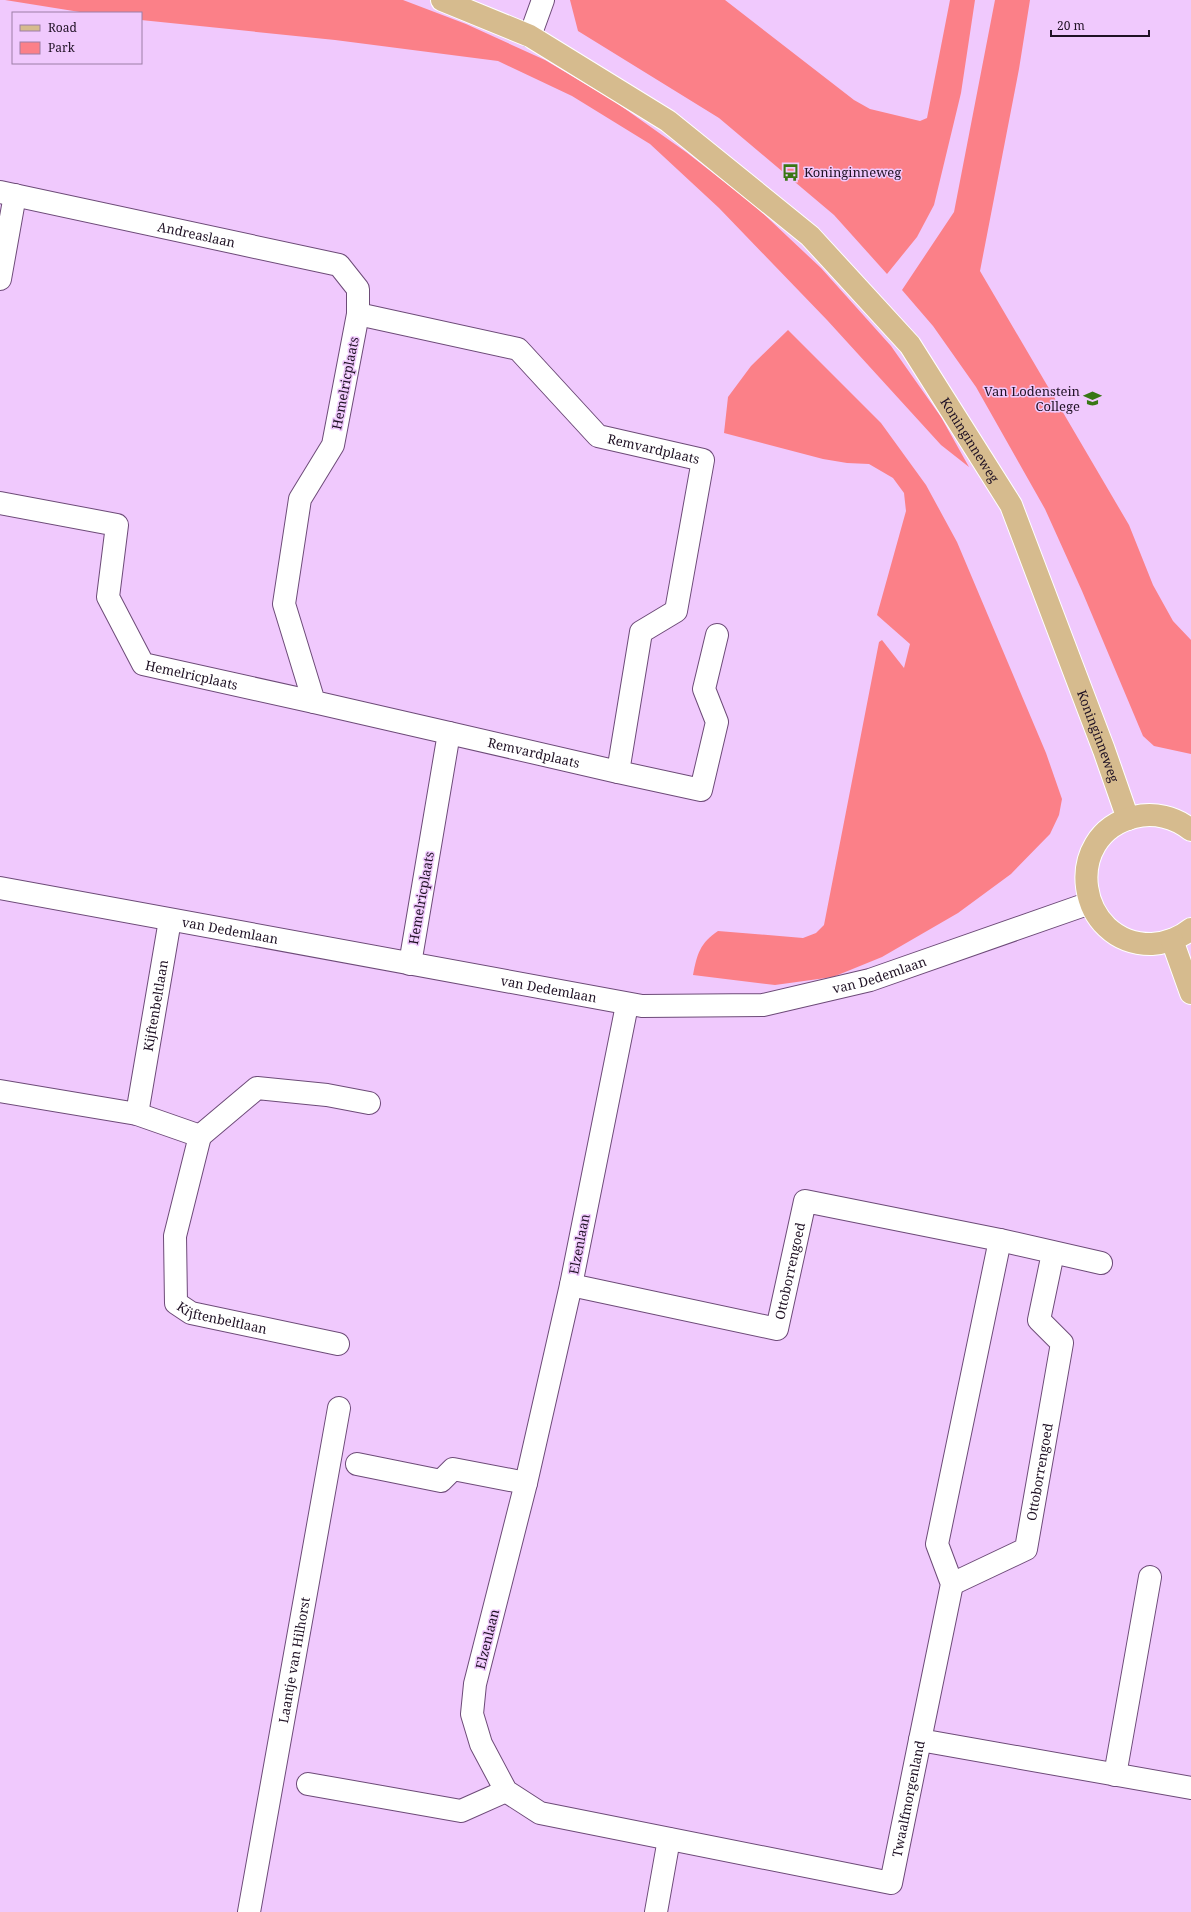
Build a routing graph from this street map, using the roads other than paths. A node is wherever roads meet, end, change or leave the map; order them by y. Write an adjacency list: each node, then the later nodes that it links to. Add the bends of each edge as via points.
1 (442, 0): 3 (main road, Koninginneweg)
2 (543, 0): 3 (street)
3 (530, 36): 12 (main road, Koninginneweg, via 668,121 810,236 910,345 1011,505)
4 (7, 194): 5 (street); 6 (street, Andreaslaan, via 338,265 358,289)
5 (0, 279)
6 (358, 314): 9 (street, Hemelricplaats, via 334,444 300,499 284,604); 11 (street, Remvardplaats, via 518,349 598,436 703,460 676,611 641,632)
7 (0, 503): 9 (street, Hemelricplaats, via 117,525 108,597 143,664)
8 (717, 635): 11 (street, Remvardplaats, via 704,689 717,722 701,790)
9 (314, 702): 10 (street, Hemelricplaats)
10 (449, 733): 11 (street, Remvardplaats); 19 (street, Hemelricplaats)
11 (618, 772)
12 (1128, 819): 13 (main road, via 1142,815 1157,815 1172,819); 15 (main road, via 1100,838 1092,853 1086,875)
13 (1191, 830)
14 (0, 888): 16 (street, van Dedemlaan)
15 (1090, 902): 18 (main road, via 1103,924 1123,938 1147,944 1160,944); 21 (street, van Dedemlaan, via 870,980 763,1005)
16 (170, 920): 19 (street, van Dedemlaan); 24 (street, Kijftenbeltlaan)
17 (1191, 929): 18 (main road)
18 (1172, 940): 20 (main road)
19 (410, 964): 21 (street, van Dedemlaan)
20 (1191, 993)
21 (627, 1005): 29 (street, Elzenlaan)
22 (0, 1091): 24 (street)
23 (368, 1103): 25 (street, via 327,1095 257,1088)
24 (137, 1114): 25 (street)
25 (200, 1136): 30 (street, Kijftenbeltlaan, via 175,1236 176,1303 191,1313)
26 (1000, 1240): 27 (street, Ottoborrengoed); 29 (street, Ottoborrengoed, via 805,1201 777,1329); 35 (street, via 937,1544)
27 (1053, 1253): 28 (street, Ottoborrengoed); 35 (street, Ottoborrengoed, via 1039,1320 1062,1343 1026,1549)
28 (1101, 1263)
29 (571, 1285): 33 (street, Elzenlaan)
30 (338, 1344)
31 (339, 1408): 42 (street, Laantje van Hilhorst)
32 (357, 1464): 33 (street, via 441,1481 453,1469)
33 (526, 1483): 40 (street, Elzenlaan, via 475,1684 472,1714 481,1744)
34 (1150, 1577): 37 (street)
35 (952, 1584): 36 (street)
36 (920, 1740): 37 (street, Twaalfmorgenland); 41 (street, Twaalfmorgenland, via 890,1883)
37 (1115, 1775): 39 (street, Twaalfmorgenland)
38 (308, 1784): 40 (street, via 460,1811)
39 (1191, 1788)
40 (506, 1791): 41 (street, Elzenlaan, via 540,1813)
41 (669, 1839): 43 (street)
42 (249, 1912)
43 (656, 1912)

